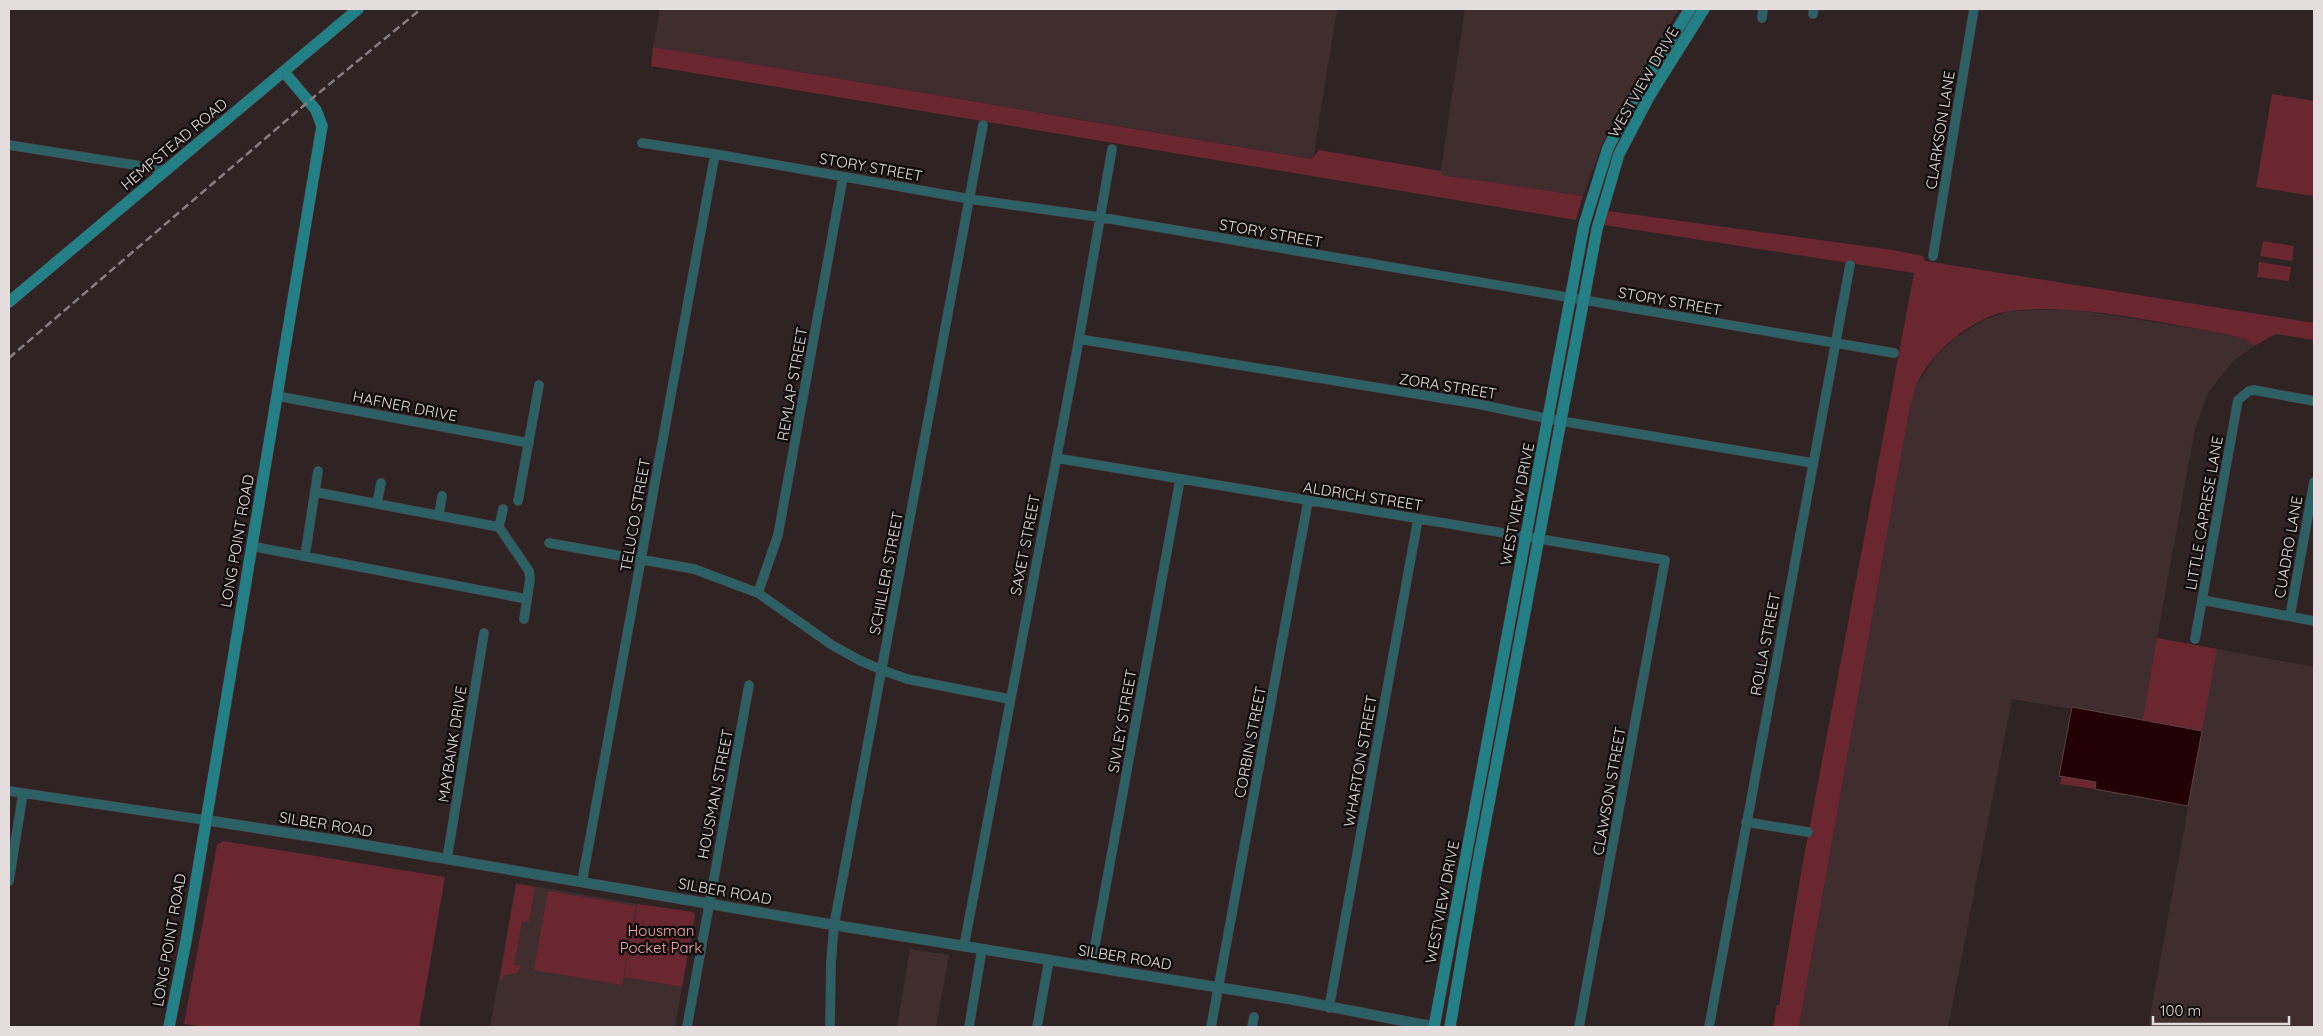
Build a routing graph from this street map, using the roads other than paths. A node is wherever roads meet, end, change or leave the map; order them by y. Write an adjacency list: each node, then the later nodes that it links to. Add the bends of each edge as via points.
1 (358, 9): 5 (main road, HEMPSTEAD ROAD)
2 (1690, 9): 17 (main road, WESTVIEW DRIVE, via 1634,98 1608,148 1584,225)
3 (1704, 9): 18 (main road, WESTVIEW DRIVE, via 1650,95 1620,154 1596,229)
4 (1974, 9): 15 (street, CLARKSON LANE)
5 (284, 72): 11 (main road, HEMPSTEAD ROAD); 24 (main road, LONG POINT ROAD, via 316,110 322,126)
6 (984, 125): 13 (street, SCHILLER STREET)
7 (642, 143): 10 (street, STORY STREET)
8 (9, 145): 11 (street)
9 (1112, 149): 14 (street, SAXET STREET)
10 (715, 154): 12 (street, STORY STREET); 49 (street, TELUCO STREET)
11 (166, 170): 19 (main road, HEMPSTEAD ROAD)
12 (843, 177): 13 (street, STORY STREET); 51 (street, REMLAP STREET, via 778,535)
13 (970, 199): 14 (street, STORY STREET); 59 (street, SCHILLER STREET)
14 (1099, 217): 17 (street, STORY STREET); 20 (street, SAXET STREET)
15 (1933, 256)
16 (1850, 265): 21 (street, ROLLA STREET)
17 (1570, 298): 18 (street, STORY STREET); 26 (main road, WESTVIEW DRIVE)
18 (1583, 300): 21 (street, STORY STREET); 27 (main road, WESTVIEW DRIVE)
19 (9, 302)
20 (1078, 339): 26 (street, ZORA STREET, via 1478,404); 29 (street, SAXET STREET)
21 (1835, 342): 22 (street, STORY STREET); 30 (street, ROLLA STREET)
22 (1894, 353)
23 (539, 384): 28 (street)
24 (277, 396): 28 (street, HAFNER DRIVE); 47 (main road, LONG POINT ROAD)
25 (2314, 400): 53 (street, LITTLE CAPRESE LANE, via 2254,390 2238,400)
26 (1549, 419): 27 (street, ZORA STREET); 44 (main road, WESTVIEW DRIVE)
27 (1562, 421): 30 (street, ZORA STREET); 45 (main road, WESTVIEW DRIVE)
28 (529, 443): 37 (street)
29 (1056, 458): 32 (street, ALDRICH STREET); 61 (street, SAXET STREET)
30 (1813, 463): 67 (street, ROLLA STREET)
31 (318, 471): 35 (street)
32 (1180, 480): 38 (street, ALDRICH STREET); 79 (street, SIVLEY STREET)
33 (2314, 482): 54 (street, CUADRO LANE)
34 (381, 483): 39 (street)
35 (315, 492): 39 (street); 48 (street)
36 (442, 496): 41 (street)
37 (518, 501)
38 (1308, 501): 42 (street, ALDRICH STREET); 80 (street, CORBIN STREET)
39 (377, 504): 41 (street)
40 (503, 509): 43 (street)
41 (439, 515): 43 (street)
42 (1418, 519): 44 (street, ALDRICH STREET); 81 (street, WHARTON STREET)
43 (499, 527): 52 (street, via 529,571)
44 (1526, 536): 45 (street, ALDRICH STREET); 62 (main road, WESTVIEW DRIVE)
45 (1540, 538): 50 (street, ALDRICH STREET); 63 (main road, WESTVIEW DRIVE)
46 (549, 543): 49 (street)
47 (251, 546): 48 (street); 66 (main road, LONG POINT ROAD)
48 (305, 556): 52 (street)
49 (641, 559): 51 (street, via 694,569); 73 (street, TELUCO STREET)
50 (1665, 560): 92 (street, CLAWSON STREET)
51 (758, 593): 59 (street, via 832,645)
52 (527, 599): 55 (street)
53 (2202, 600): 54 (street); 58 (street, LITTLE CAPRESE LANE)
54 (2290, 616): 56 (street)
55 (524, 619)
56 (2314, 621)
57 (484, 633): 69 (street, MAYBANK DRIVE)
58 (2195, 639)
59 (882, 670): 61 (street, via 907,679); 75 (street, SCHILLER STREET)
60 (749, 685): 74 (street, HOUSMAN STREET)
61 (1009, 699): 76 (street, SAXET STREET)
62 (1495, 704): 63 (main road); 70 (main road, WESTVIEW DRIVE)
63 (1508, 706): 71 (main road, WESTVIEW DRIVE)
64 (9, 791): 65 (street, SILBER ROAD)
65 (23, 794): 66 (street, SILBER ROAD); 72 (street)
66 (205, 820): 69 (street, SILBER ROAD); 83 (main road, LONG POINT ROAD)
67 (1746, 822): 68 (street); 93 (street, ROLLA STREET)
68 (1808, 832)
69 (447, 860): 73 (street, SILBER ROAD)
70 (1464, 864): 71 (main road); 90 (main road, WESTVIEW DRIVE)
71 (1477, 867): 91 (main road, WESTVIEW DRIVE)
72 (9, 881)
73 (582, 882): 74 (street, SILBER ROAD)
74 (708, 903): 75 (street, SILBER ROAD); 84 (street, HOUSMAN STREET)
75 (834, 925): 76 (street, SILBER ROAD); 85 (street, SCHILLER STREET)
76 (964, 946): 77 (street, SILBER ROAD)
77 (982, 949): 78 (street, SILBER ROAD); 86 (street)
78 (1048, 960): 79 (street, SILBER ROAD); 87 (street)
79 (1091, 967): 80 (street, SILBER ROAD)
80 (1218, 988): 81 (street, SILBER ROAD); 88 (street, CORBIN STREET)
81 (1329, 1008): 90 (street, SILBER ROAD)
82 (1254, 1017): 89 (street)
83 (169, 1027)
84 (687, 1027)
85 (830, 1027)
86 (969, 1027)
87 (1037, 1027)
88 (1211, 1027)
89 (1252, 1027)
90 (1434, 1027)
91 (1450, 1027)
92 (1579, 1027)
93 (1709, 1027)

